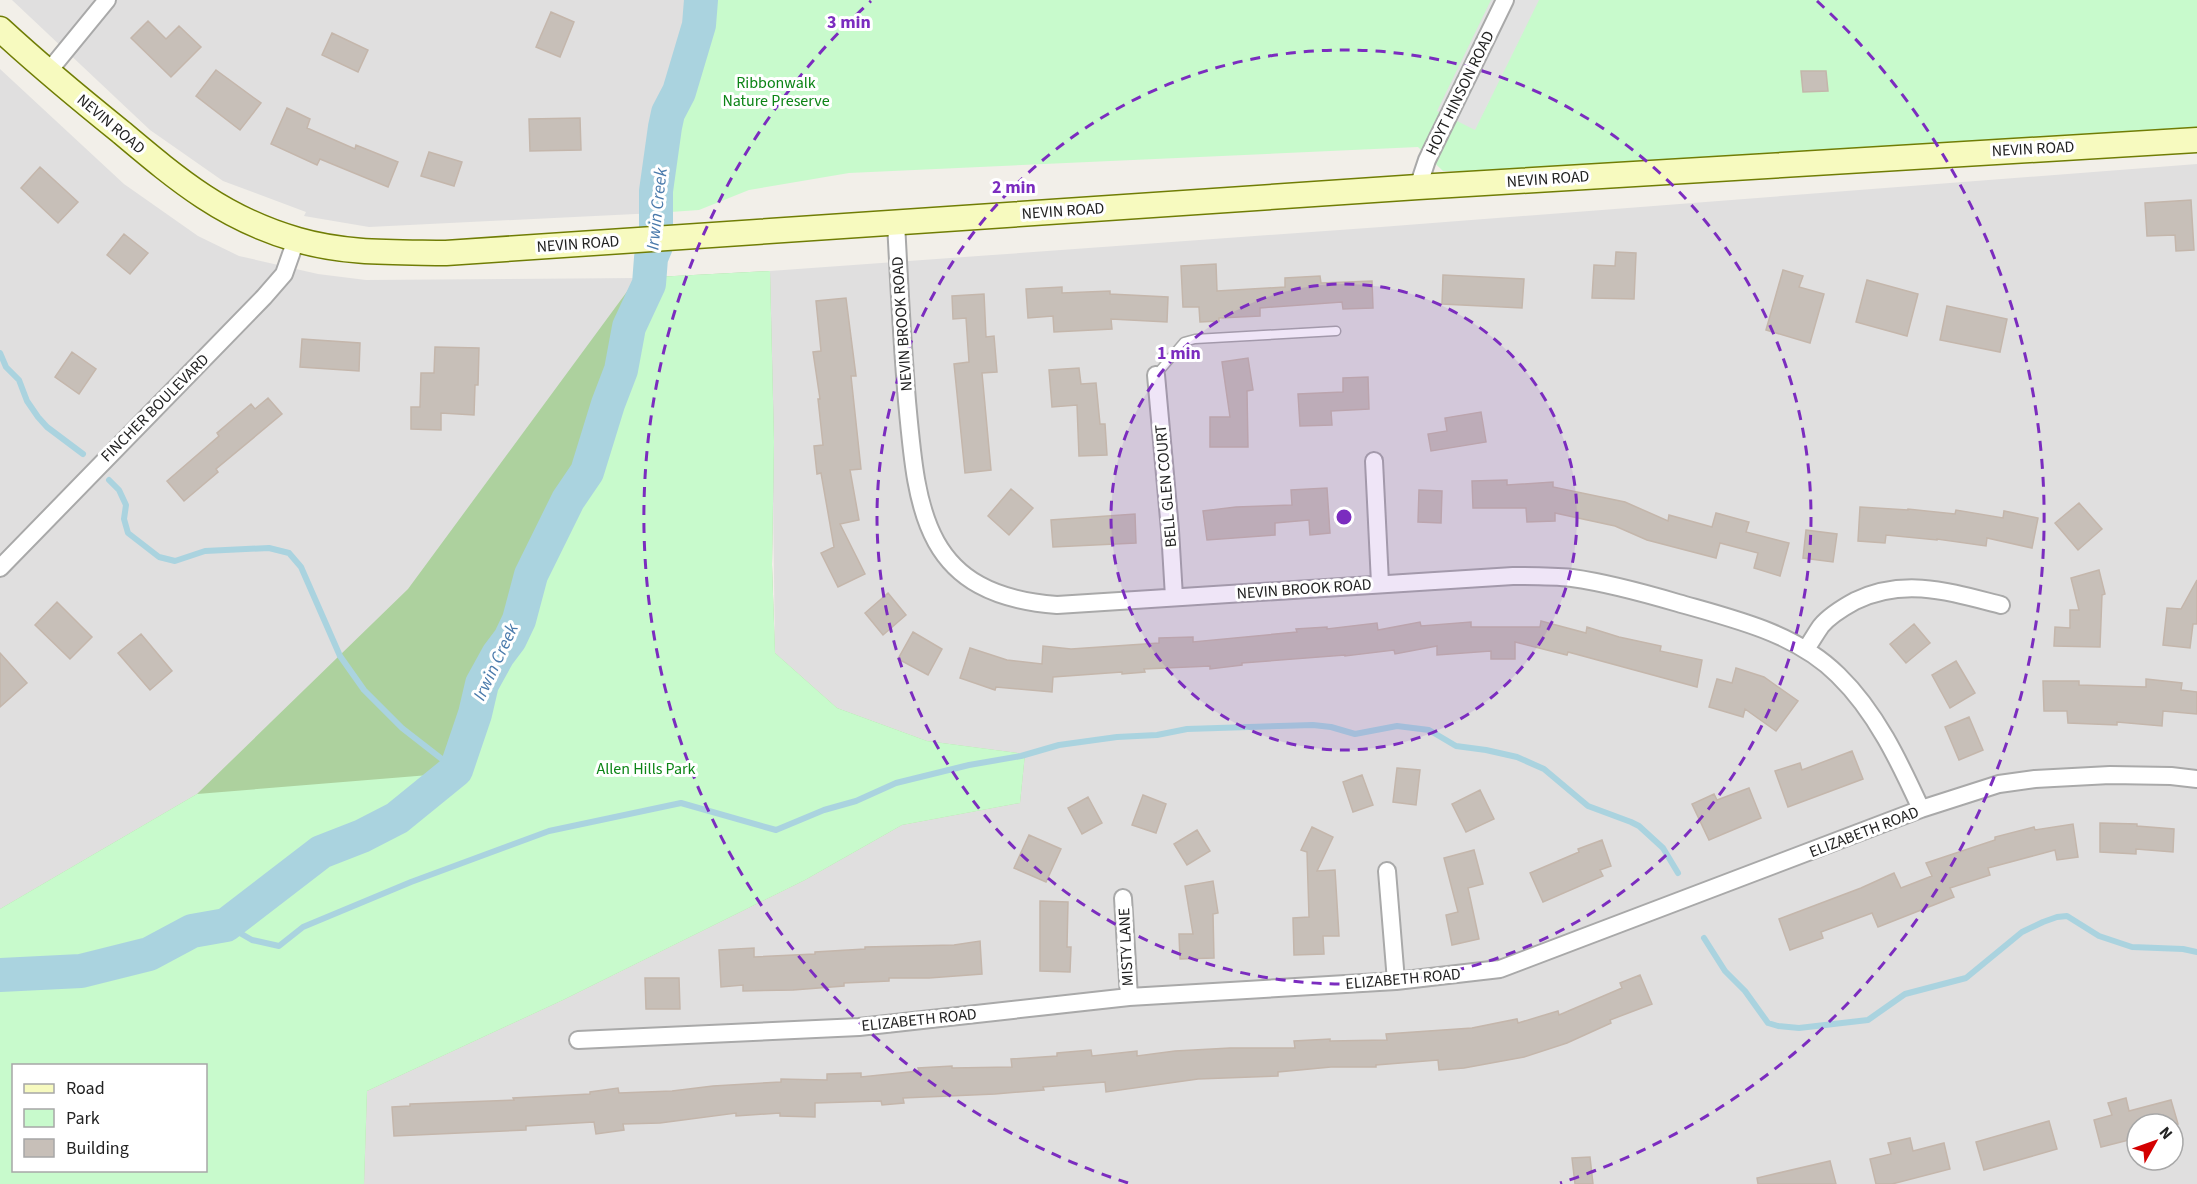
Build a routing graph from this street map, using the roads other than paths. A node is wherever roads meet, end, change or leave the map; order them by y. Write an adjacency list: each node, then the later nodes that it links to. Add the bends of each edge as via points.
1 (107, 0): 4 (street)
2 (1505, 0): 6 (street, HOYT HINSON ROAD, via 1427,160)
3 (0, 29): 4 (main road, NEVIN ROAD)
4 (48, 72): 8 (main road, NEVIN ROAD, via 195,192 247,221)
5 (2197, 140): 6 (main road, NEVIN ROAD)
6 (1418, 187): 7 (main road, NEVIN ROAD)
7 (896, 222): 8 (main road, NEVIN ROAD, via 424,252 368,252); 14 (street, NEVIN BROOK ROAD, via 913,466 922,509 938,546 965,575 999,595 1018,600 1057,604)
8 (296, 240): 12 (street, FINCHER BOULEVARD, via 284,274 264,297)
9 (1336, 331): 10 (lane, via 1195,339 1184,342)
10 (1156, 375): 14 (street, BELL GLEN COURT)
11 (1374, 461): 13 (street)
12 (0, 568)
13 (1380, 584): 14 (street, NEVIN BROOK ROAD); 16 (street, NEVIN BROOK ROAD, via 1513,576 1572,578 1636,591 1734,619)
14 (1174, 597)
15 (2001, 605): 16 (street, via 1924,587 1896,588 1844,607 1822,624)
16 (1806, 649): 18 (street, NEVIN BROOK ROAD, via 1863,702)
17 (2197, 779): 18 (street, ELIZABETH ROAD, via 2110,775 2035,779 1999,784)
18 (1922, 809): 21 (street, ELIZABETH ROAD, via 1500,969)
19 (1387, 871): 21 (street)
20 (1123, 897): 22 (street, MISTY LANE)
21 (1396, 981): 22 (street, ELIZABETH ROAD)
22 (1129, 997): 23 (street, ELIZABETH ROAD, via 858,1027)
23 (578, 1040)

